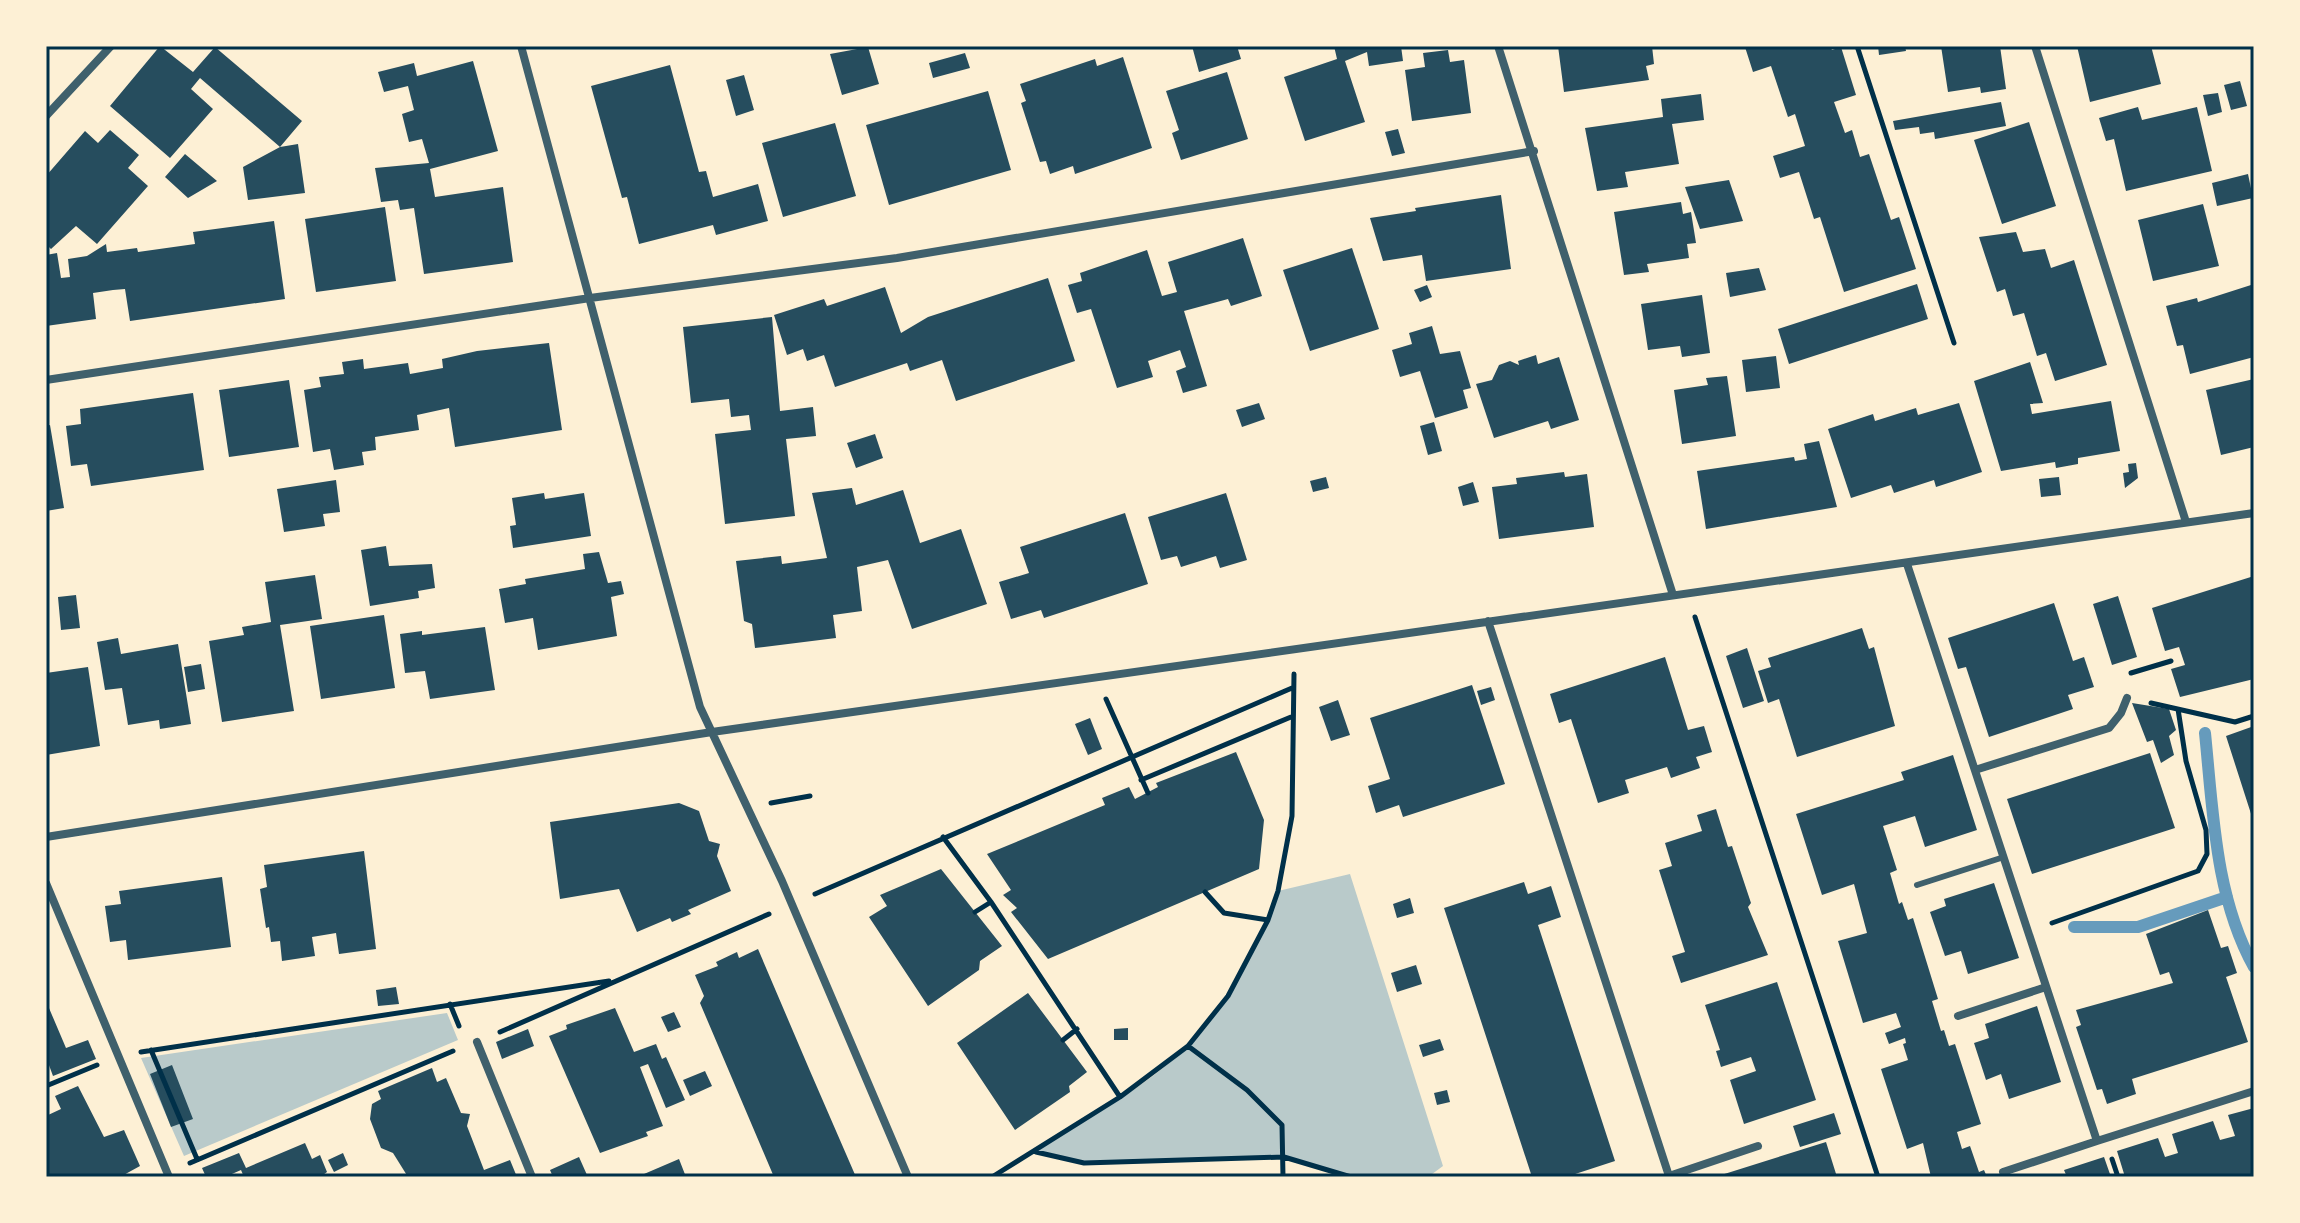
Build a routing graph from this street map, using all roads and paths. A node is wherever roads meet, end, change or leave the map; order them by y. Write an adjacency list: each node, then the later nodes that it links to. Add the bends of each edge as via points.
1 (111, 46): 6 (street)
2 (521, 46): 8 (street)
3 (1498, 46): 7 (street)
4 (1857, 46): 9 (path)
5 (2035, 46): 12 (street)
6 (46, 116)
7 (1534, 151): 8 (street, via 897,258); 15 (street)
8 (590, 298): 10 (street); 25 (street, via 700,707)
9 (1954, 343)
10 (46, 380)
11 (2254, 513): 12 (street)
12 (2186, 522): 13 (street)
13 (1907, 564): 14 (street); 27 (street)
14 (1688, 593): 15 (street); 68 (path)
15 (1673, 595): 16 (street)
16 (1488, 621): 17 (street); 61 (street)
17 (1298, 650): 19 (street); 20 (path)
18 (2171, 661): 21 (path, via 2131,673)
19 (1098, 680): 25 (street); 26 (path)
20 (1292, 688): 24 (path); 26 (path)
21 (2127, 698): 22 (path); 27 (street, via 2109,728)
22 (2178, 709): 23 (path, via 2235,722); 42 (path, via 2206,830 2207,854 2198,871)
23 (2254, 716)
24 (1291, 717): 28 (path); 41 (path, via 1292,816)
25 (712, 732): 31 (street); 32 (street)
26 (1129, 755): 28 (path); 33 (path)
27 (1975, 770): 34 (street)
28 (1141, 780): 29 (path)
29 (1148, 793)
30 (810, 796): 31 (path)
31 (746, 807): 39 (street)
32 (46, 837)
33 (943, 837): 38 (path); 39 (path)
34 (2004, 857): 36 (lane); 42 (street)
35 (46, 883): 51 (street)
36 (1917, 885)
37 (1205, 892): 41 (path, via 1224,913)
38 (991, 902): 40 (path); 46 (path)
39 (791, 904): 64 (street)
40 (975, 912)
41 (1268, 920): 49 (path, via 1228,996)
42 (2028, 931): 44 (street)
43 (619, 979): 50 (path)
44 (2046, 987): 45 (street); 55 (street)
45 (1958, 1016)
46 (1077, 1029): 47 (path); 54 (path)
47 (1063, 1040)
48 (477, 1042): 63 (street)
49 (1188, 1046): 54 (path); 58 (path, via 1247,1090 1282,1125)
50 (151, 1050): 51 (path); 59 (path)
51 (117, 1057): 52 (path); 62 (street)
52 (46, 1086)
53 (2254, 1091): 55 (street)
54 (1120, 1097): 57 (path)
55 (2097, 1141): 60 (street)
56 (1758, 1146): 61 (street)
57 (1036, 1151): 58 (path, via 1084,1163); 65 (path)
58 (1284, 1157): 66 (path); 67 (path)
59 (197, 1159)
60 (2003, 1172)
61 (1667, 1176)
62 (169, 1177)
63 (532, 1177)
64 (908, 1177)
65 (992, 1177)
66 (1283, 1177)
67 (1351, 1177)
68 (1878, 1177)

